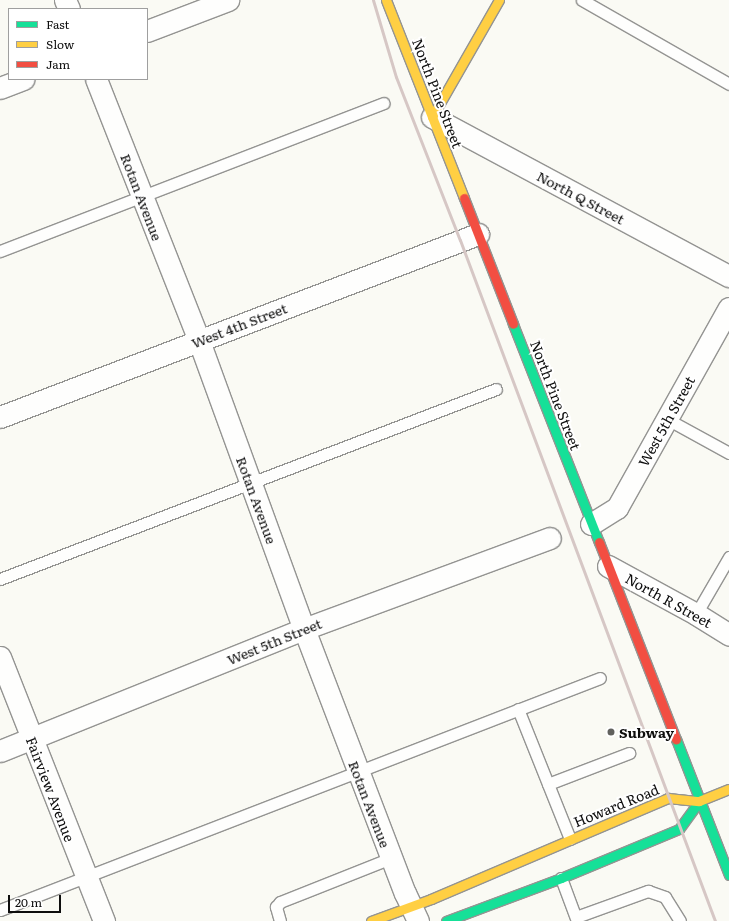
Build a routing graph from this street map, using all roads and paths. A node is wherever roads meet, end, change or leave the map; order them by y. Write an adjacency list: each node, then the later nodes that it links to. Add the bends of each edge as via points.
1 (228, 0): 5 (street)
2 (386, 0): 11 (main road, North Pine Street)
3 (499, 0): 11 (main road)
4 (582, 0): 8 (lane)
5 (148, 31)
6 (20, 80): 9 (street)
7 (96, 80): 12 (street, Rotan Avenue)
8 (729, 84)
9 (0, 88)
10 (382, 103): 12 (lane)
11 (432, 117): 13 (main road, North Pine Street); 15 (street, North Q Street)
12 (142, 197): 14 (lane); 17 (street, Rotan Avenue)
13 (478, 234): 17 (street, West 4th Street); 23 (main road, North Pine Street)
14 (0, 251)
15 (729, 276)
16 (729, 308): 20 (street, West 5th Street)
17 (199, 341): 19 (street, West 4th Street); 22 (street, Rotan Avenue)
18 (496, 389): 22 (lane)
19 (0, 417)
20 (667, 419): 21 (lane); 23 (street, West 5th Street, via 617,508)
21 (729, 453)
22 (250, 482): 27 (lane); 29 (street, Rotan Avenue)
23 (591, 524): 26 (main road, North Pine Street)
24 (550, 538): 29 (street, West 5th Street)
25 (729, 557): 28 (lane)
26 (608, 566): 28 (street, North R Street); 40 (main road, North Pine Street)
27 (0, 579)
28 (696, 614): 30 (street, North R Street)
29 (304, 629): 34 (street, West 5th Street); 37 (street, Rotan Avenue)
30 (729, 635)
31 (0, 657): 34 (street, Fairview Avenue)
32 (600, 678): 33 (lane)
33 (518, 708): 37 (lane); 38 (lane)
34 (32, 739): 35 (street, West 5th Street); 44 (street, Fairview Avenue)
35 (0, 752)
36 (629, 753): 38 (lane)
37 (358, 772): 42 (street, Rotan Avenue); 44 (lane)
38 (548, 784): 41 (lane)
39 (729, 789): 40 (main road)
40 (698, 801): 41 (main road, Howard Road, via 668,798); 43 (main road, North Pine Street); 45 (main road, via 680,829)
41 (570, 839): 48 (main road, Howard Road)
42 (391, 858): 48 (street, Rotan Avenue); 51 (lane, via 280,902 276,907)
43 (729, 875)
44 (85, 877): 46 (lane); 50 (street, Fairview Avenue)
45 (561, 878): 47 (main road); 49 (lane)
46 (0, 910)
47 (476, 910): 53 (main road); 54 (lane)
48 (414, 913): 52 (main road, Howard Road)
49 (577, 919): 55 (lane, via 648,891 665,897)
50 (104, 921)
51 (280, 921)
52 (371, 921)
53 (446, 921)
54 (480, 921)
55 (680, 921)

